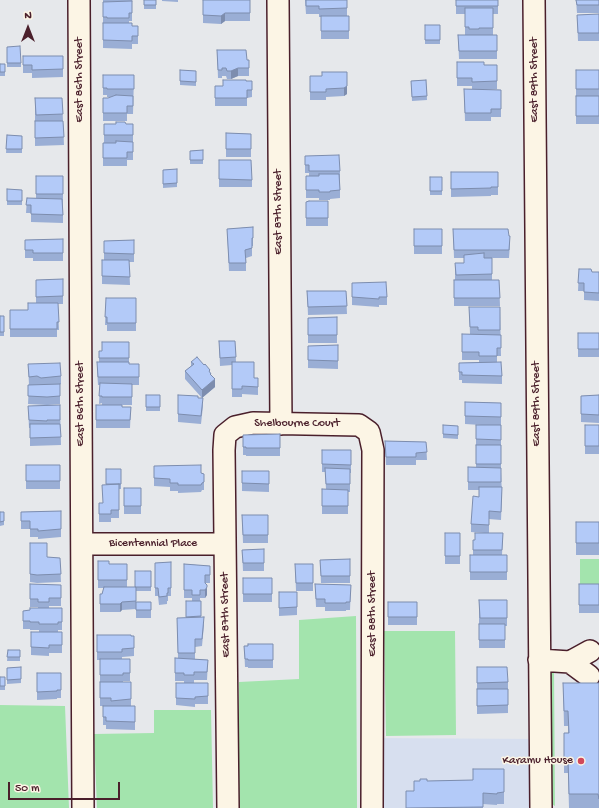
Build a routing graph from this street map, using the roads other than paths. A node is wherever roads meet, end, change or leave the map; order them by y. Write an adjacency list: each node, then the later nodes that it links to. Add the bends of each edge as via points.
1 (79, 0): 7 (street, East 86th Street)
2 (278, 0): 4 (street, East 87th Street)
3 (534, 0): 10 (street, East 89th Street)
4 (281, 424): 5 (street, Shelbourne Court); 6 (street, Shelbourne Court, via 253,423)
5 (359, 424): 15 (street, East 88th Street, via 369,432 373,450)
6 (235, 427): 8 (street, East 87th Street, via 225,435)
7 (82, 544): 8 (street, Bicentennial Place); 13 (street, East 86th Street)
8 (225, 544): 14 (street, East 87th Street)
9 (590, 651): 11 (street)
10 (539, 660): 11 (street); 16 (street, East 89th Street)
11 (570, 662): 12 (street)
12 (589, 676)
13 (83, 808)
14 (228, 808)
15 (372, 808)
16 (541, 808)

